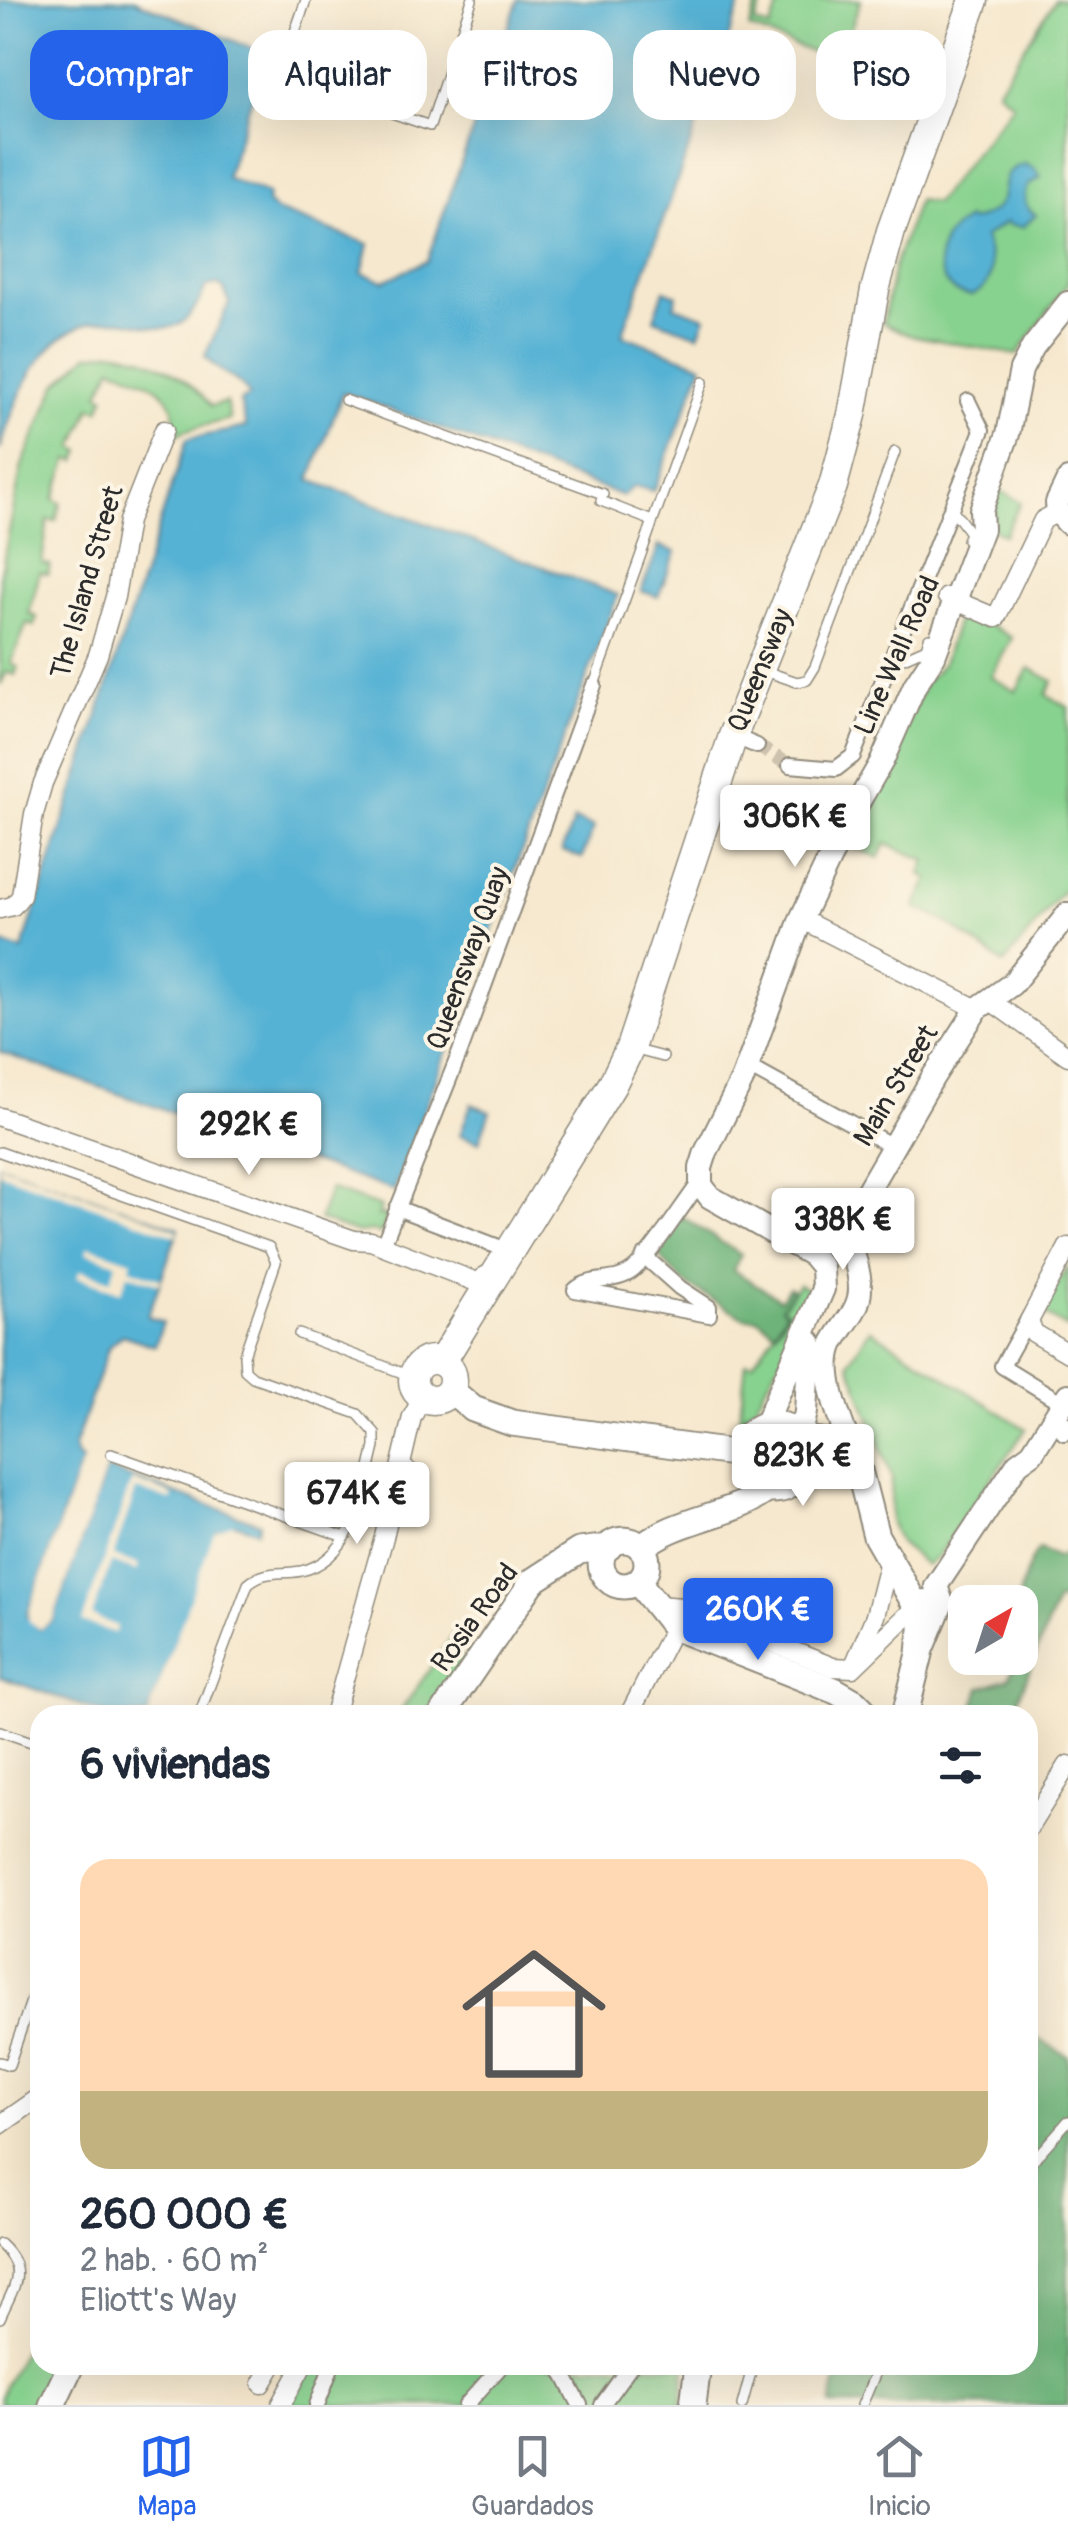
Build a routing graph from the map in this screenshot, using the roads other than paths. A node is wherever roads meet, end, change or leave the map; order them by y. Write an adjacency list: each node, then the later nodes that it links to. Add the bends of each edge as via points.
1 (306, 0): 2 (lane, via 280,75 430,126)
2 (472, 0)
3 (974, 0): 16 (main road, Queensway, via 891,231 833,486)
4 (1068, 303): 14 (street, Line Wall Road, via 1020,370 1008,434 981,510 982,529)
5 (704, 382): 13 (lane)
6 (344, 400): 13 (lane, via 603,494 601,501)
7 (968, 401): 11 (street, via 982,430)
8 (164, 430): 19 (street, The Island Street, via 128,522 98,655 43,784 20,896 14,906)
9 (895, 452): 16 (lane, via 807,680)
10 (1068, 480): 12 (street, via 1057,503)
11 (953, 510): 14 (lane, via 970,533); 15 (street)
12 (1063, 517): 14 (street, via 1043,520 996,618)
13 (652, 521): 17 (lane)
14 (950, 599): 15 (lane, via 926,648); 21 (street, Line Wall Road, via 934,656)
15 (892, 663): 18 (street, via 853,756 836,769)
16 (759, 669): 23 (main road, Queensway, via 745,741)
17 (594, 685): 31 (street, Queensway Quay)
18 (790, 765)
19 (0, 909)
20 (1068, 914): 22 (street, Main Street, via 1012,984)
21 (801, 918): 22 (street); 26 (street, Line Wall Road)
22 (983, 1004): 25 (street); 28 (street, Main Street)
23 (630, 1048): 24 (lane); 37 (main road, Queensway)
24 (664, 1056)
25 (1068, 1056)
26 (747, 1066): 28 (street); 30 (street, Line Wall Road, via 706,1152)
27 (0, 1117): 33 (street)
28 (892, 1146): 32 (street, Main Street)
29 (0, 1152): 52 (lane, via 273,1251 274,1268 243,1364 253,1376 358,1414 373,1428 375,1448)
30 (701, 1180): 35 (street, via 716,1201); 36 (street)
31 (397, 1208): 33 (street, Queensway Quay); 37 (street)
32 (847, 1237): 35 (street); 46 (street, Main Street, via 812,1332); 49 (street, via 860,1291 832,1344 828,1374)
33 (383, 1246): 37 (street, via 479,1283)
34 (1068, 1247): 38 (street)
35 (812, 1254): 45 (street, via 822,1266 823,1288)
36 (644, 1256): 36 (street, via 614,1280 575,1290 709,1316 710,1307)
37 (502, 1261): 41 (main road, Queensway)
38 (1030, 1315): 40 (street, via 1034,1332); 44 (street, via 1002,1366)
39 (299, 1334): 42 (lane)
40 (1068, 1353)
41 (442, 1361): 42 (main road, via 423,1362); 43 (main road, via 452,1370)
42 (418, 1387): 43 (main road, via 442,1399); 48 (street)
43 (451, 1390): 50 (main road, via 474,1409 512,1423)
44 (1066, 1412): 57 (street, via 1018,1463)
45 (765, 1424): 46 (main road, via 785,1426); 50 (main road, via 748,1435)
46 (802, 1441): 49 (main road, via 828,1442); 50 (main road, via 806,1462 785,1488)
47 (111, 1454): 52 (lane)
48 (402, 1462): 51 (lane); 64 (street)
49 (859, 1470): 55 (main road)
50 (751, 1473): 53 (main road, Rosia Road, via 747,1504 661,1534)
51 (424, 1477)
52 (345, 1538): 63 (lane, via 311,1567 264,1573 248,1584)
53 (641, 1548): 54 (main road, Rosia Road, via 622,1541); 56 (main road, via 647,1567)
54 (605, 1556): 56 (main road, via 607,1577 617,1584); 65 (main road, Rosia Road, via 579,1551 532,1581)
55 (889, 1562): 59 (main road); 62 (street)
56 (638, 1582): 58 (main road)
57 (936, 1586): 59 (street); 61 (street, via 942,1602)
58 (658, 1605): 60 (main road); 62 (street, via 682,1607 832,1667)
59 (918, 1606): 61 (main road, via 924,1626); 62 (street)
60 (674, 1627): 66 (street); 67 (main road)
61 (920, 1654): 68 (main road)
62 (853, 1668)
63 (203, 1705)
64 (337, 1705)
65 (449, 1705)
66 (635, 1705)
67 (857, 1705)
68 (907, 1705)
69 (0, 1731): 70 (lane)
70 (30, 1742)
71 (1068, 1765): 72 (street)
72 (1038, 1814)
73 (30, 2005): 74 (lane, via 9,2065)
74 (0, 2062)
75 (30, 2104): 77 (street)
76 (1068, 2121): 78 (lane)
77 (0, 2125)
78 (1038, 2155)
79 (0, 2244): 80 (lane, via 16,2258 18,2278)
80 (0, 2318)
81 (66, 2375): 92 (main road)
82 (268, 2375): 91 (street)
83 (298, 2375): 93 (street)
84 (328, 2375): 94 (street)
85 (492, 2375): 95 (street)
86 (564, 2375): 96 (street)
87 (624, 2375): 97 (street)
88 (697, 2375): 98 (main road)
89 (750, 2375): 99 (lane)
90 (876, 2375): 100 (lane)
91 (262, 2384)
92 (52, 2405)
93 (281, 2405)
94 (317, 2405)
95 (466, 2405)
96 (580, 2405)
97 (602, 2405)
98 (694, 2405)
99 (742, 2405)
100 (862, 2405)

